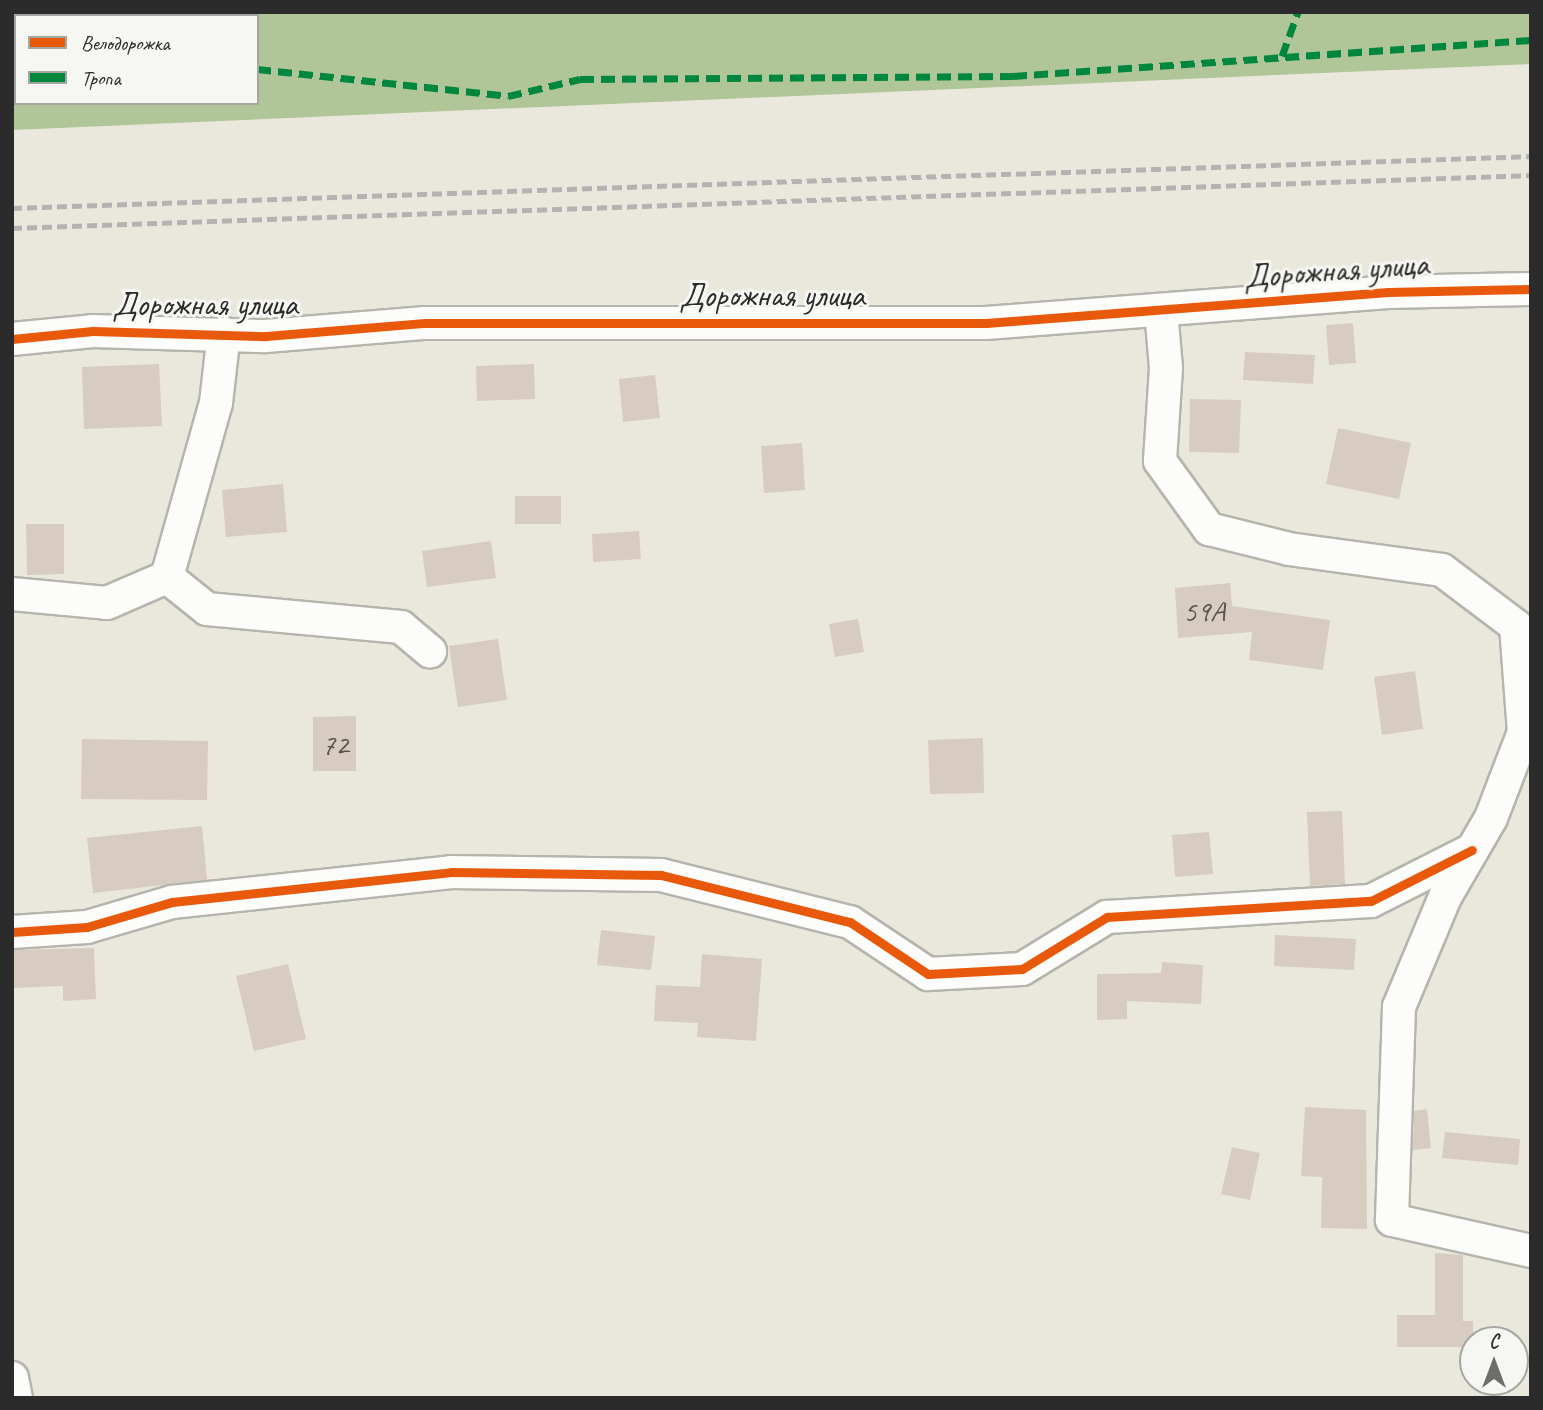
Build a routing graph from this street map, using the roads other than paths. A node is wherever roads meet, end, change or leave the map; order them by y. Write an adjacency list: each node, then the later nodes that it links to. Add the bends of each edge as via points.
1 (1531, 289): 2 (street, Дорожная улица, via 1388,292)
2 (1161, 310): 3 (street, Дорожная улица, via 986,324 438,323); 8 (street, via 1166,368 1160,461 1209,529 1289,549 1442,570 1516,626 1524,732)
3 (224, 333): 4 (street, Дорожная улица, via 93,331); 5 (street, via 216,403)
4 (12, 339)
5 (167, 578): 6 (street, via 107,603); 7 (street, via 207,609 401,627)
6 (12, 594)
7 (430, 650)
8 (1472, 850): 9 (street, via 1371,901 1257,912 1107,916 1022,969 928,974 850,922 661,875 451,872 172,902 87,927); 10 (street, via 1399,1007 1392,1220)
9 (12, 932)
10 (1531, 1251)
11 (12, 1378): 12 (street)
12 (16, 1398)

